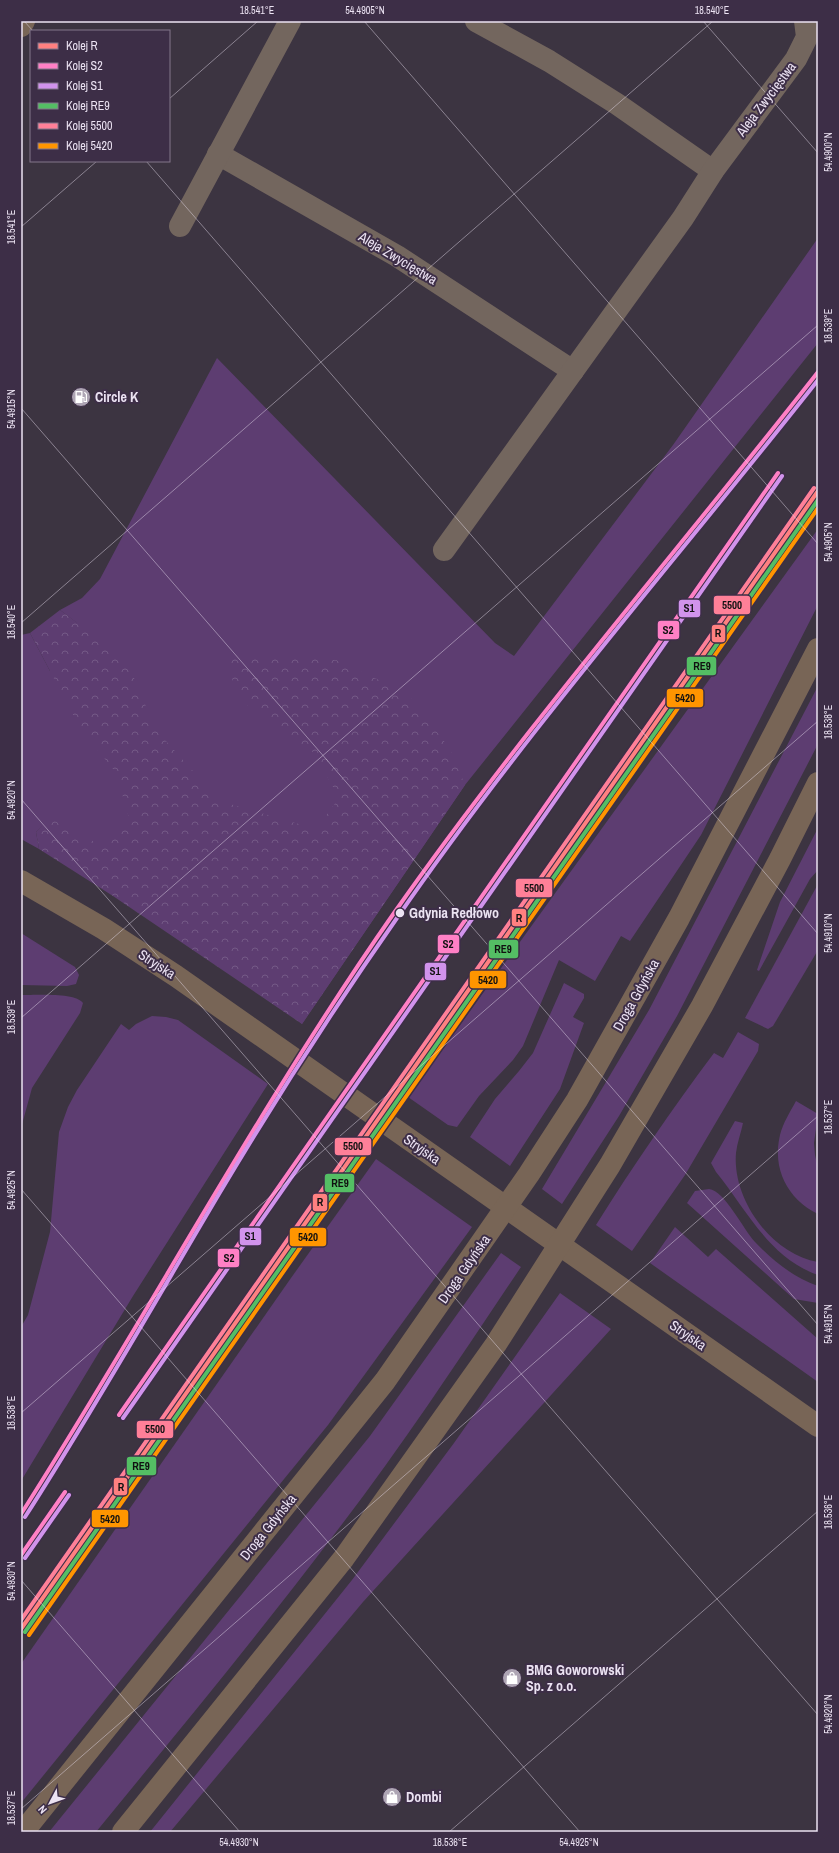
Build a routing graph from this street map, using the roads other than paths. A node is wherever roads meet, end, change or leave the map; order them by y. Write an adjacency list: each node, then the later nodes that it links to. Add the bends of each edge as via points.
1 (24, 21): 5 (main road)
2 (290, 21): 6 (street)
3 (476, 21): 7 (street, via 549,61 617,104)
4 (805, 21): 7 (street, Aleja Zwycięstwa, via 807,37 796,59)
5 (21, 26)
6 (218, 154): 8 (street); 9 (street, Aleja Zwycięstwa, via 397,256)
7 (713, 171): 9 (street, Aleja Zwycięstwa, via 683,218)
8 (180, 226)
9 (573, 371): 10 (street, Aleja Zwycięstwa)
10 (444, 550)
11 (818, 649): 15 (main road, Droga Gdyńska, via 680,918 577,1100 525,1181 385,1381)
12 (818, 783): 16 (main road, via 702,1006 610,1165 496,1344 344,1558)
13 (21, 881): 14 (main road, Stryjska, via 211,1000)
14 (818, 1426)
15 (23, 1832)
16 (123, 1832)

